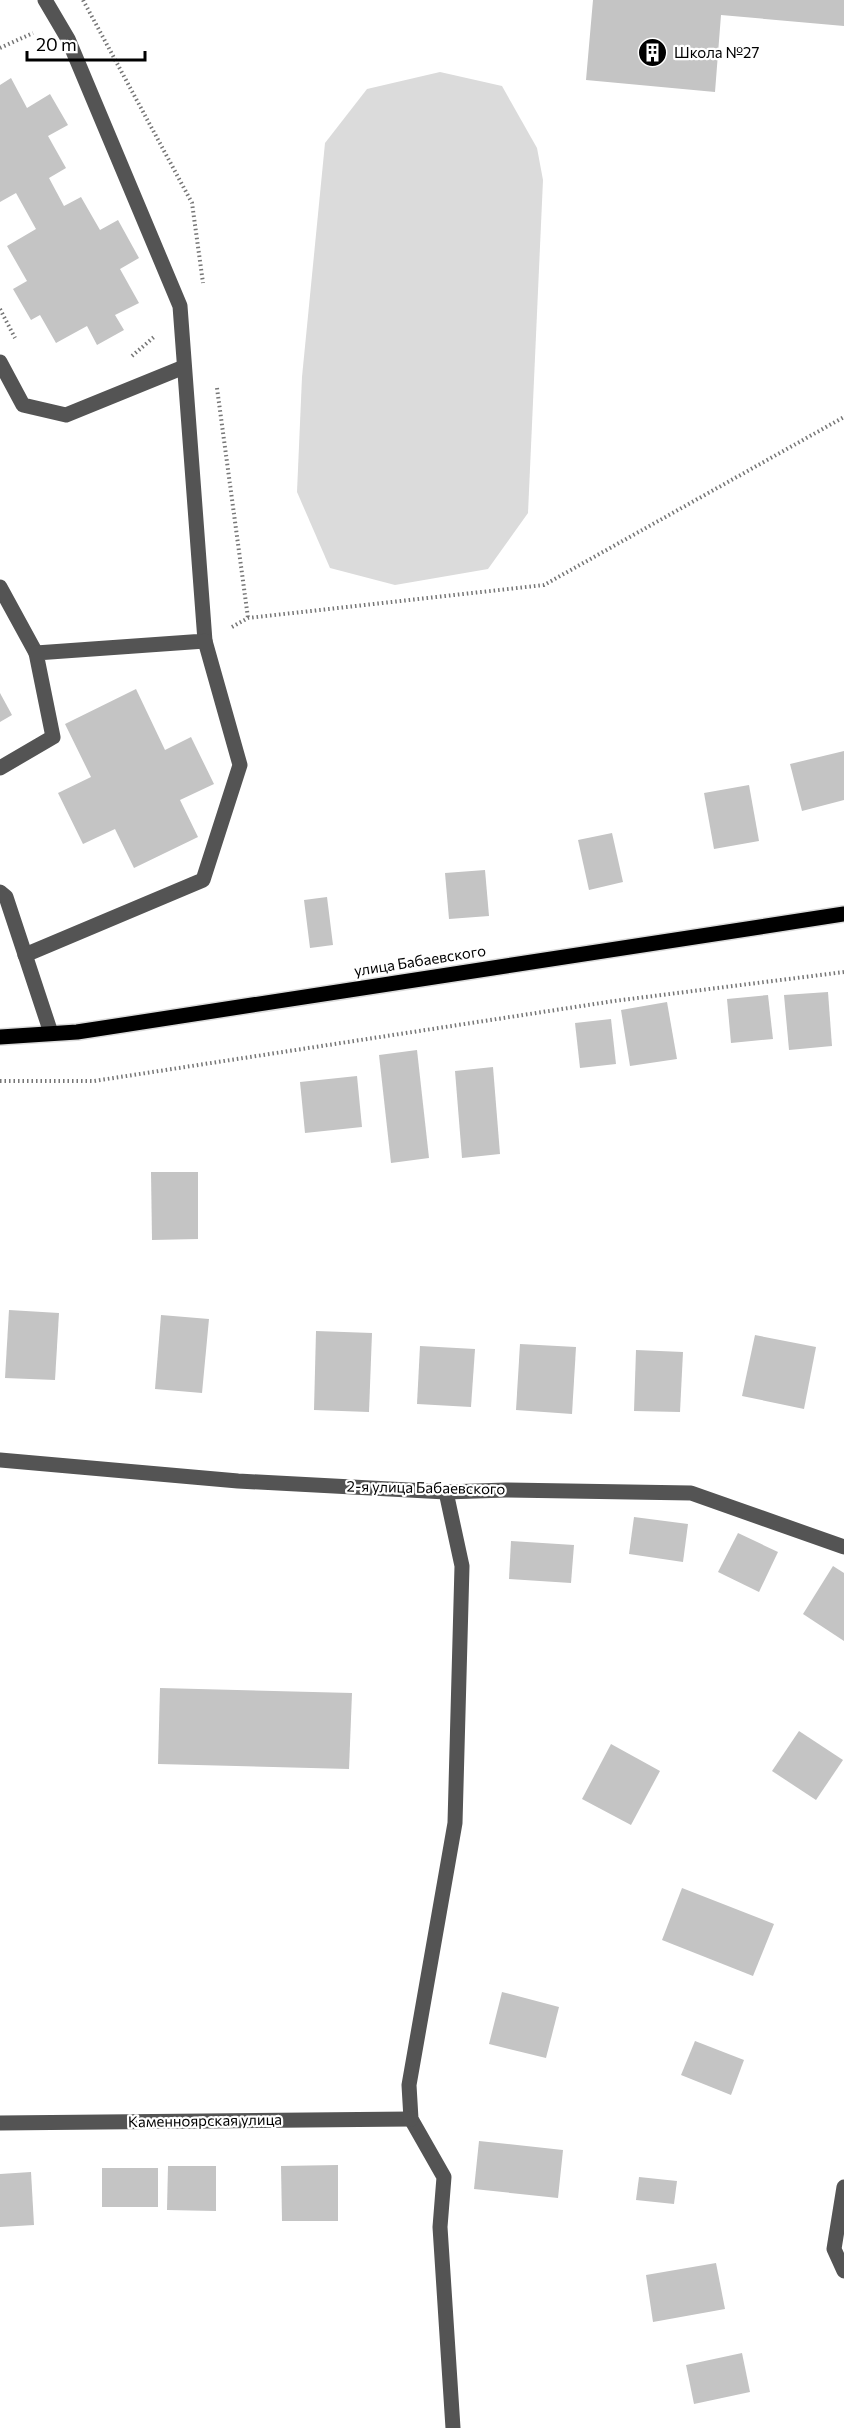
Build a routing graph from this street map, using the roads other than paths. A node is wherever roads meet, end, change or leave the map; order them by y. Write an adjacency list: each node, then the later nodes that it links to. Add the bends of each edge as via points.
1 (45, 0): 3 (street, via 68,39 180,306)
2 (0, 362): 3 (street, via 22,405 66,415)
3 (184, 367): 5 (street)
4 (0, 587): 6 (street)
5 (205, 641): 6 (street); 10 (street, via 240,765 203,880)
6 (36, 653): 7 (street, via 53,737)
7 (0, 768)
8 (0, 892): 10 (street, via 6,897)
9 (844, 914): 11 (main road, улица Бабаевского)
10 (25, 955): 11 (street)
11 (51, 1033): 12 (main road, улица Бабаевского)
12 (0, 1037)
13 (0, 1460): 14 (street, 2-я улица Бабаевского, via 238,1481)
14 (446, 1492): 15 (street, 2-я улица Бабаевского, via 691,1492); 16 (street, via 462,1566 455,1823 409,2085)
15 (844, 1547)
16 (411, 2119): 17 (street, Каменноярская улица); 20 (street, via 444,2177 440,2227)
17 (0, 2123)
18 (844, 2187): 19 (street, via 834,2249)
19 (844, 2271)
20 (453, 2428)

